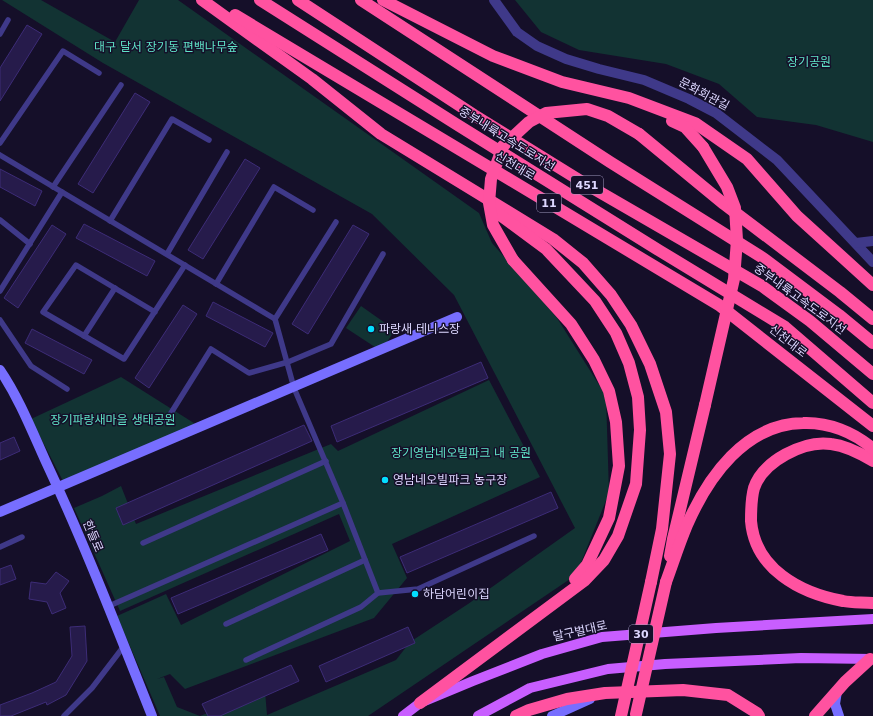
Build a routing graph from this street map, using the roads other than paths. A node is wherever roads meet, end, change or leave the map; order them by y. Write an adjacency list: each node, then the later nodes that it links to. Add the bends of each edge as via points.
1 (202, 0): 17 (highway, via 312,79 381,134)
2 (210, 0): 49 (highway, 신천대로 / 11, via 719,305)
3 (260, 0): 47 (highway, 중부내륙고속도로지선 / 451, via 785,327)
4 (298, 0): 44 (highway, 중부내륙고속도로지선 / 451, via 474,115 584,183 762,286 810,321)
5 (361, 0): 41 (highway, via 763,258)
6 (383, 0): 12 (highway, via 493,56 562,82)
7 (494, 0): 25 (street, 문화회관길, via 518,32 537,46 566,59 644,80 716,113 776,160)
8 (8, 20): 9 (lane)
9 (0, 34)
10 (99, 73): 14 (lane, via 63,51)
11 (121, 85): 18 (lane)
12 (629, 98): 32 (highway, via 695,123 747,159 797,216); 61 (highway, bridge, via 685,127 703,147 727,187 735,208 737,240 734,279 673,539)
13 (209, 140): 22 (lane, via 172,119)
14 (0, 143)
15 (227, 152): 27 (lane)
16 (0, 155): 18 (lane)
17 (447, 174): 63 (highway, via 546,249 595,301 616,333 629,364 638,397 640,430 636,484 618,536 604,560 584,581); 81 (highway, bridge, via 553,239 584,264 611,295 631,324 650,364 666,412 670,454 662,529)
18 (53, 187): 19 (lane)
19 (62, 192): 22 (lane); 26 (lane)
20 (312, 210): 31 (lane, via 274,187)
21 (0, 220): 26 (lane)
22 (110, 221): 27 (lane)
23 (336, 222): 37 (lane)
24 (873, 241): 25 (street)
25 (856, 243): 29 (street, 문화회관길)
26 (30, 244): 34 (lane)
27 (167, 254): 30 (lane)
28 (383, 254): 42 (lane, via 331,344)
29 (873, 262)
30 (185, 265): 31 (lane); 35 (lane)
31 (216, 284): 37 (lane)
32 (873, 285)
33 (115, 288): 35 (lane); 40 (lane); 40 (lane, via 76,265 43,312)
34 (0, 291)
35 (155, 312): 40 (lane, via 124,359)
36 (457, 318): 45 (street)
37 (275, 319): 42 (lane)
38 (873, 319): 63 (highway, bridge, via 724,204 639,134 608,116 587,109 546,113 529,122 503,146 491,180 489,203 493,225 513,260 571,324 594,360 608,391 616,422 618,466 609,518 587,565)
39 (0, 320): 46 (lane, via 31,366)
40 (84, 336)
41 (873, 343)
42 (288, 362): 45 (lane); 48 (lane, via 249,373 211,349)
43 (0, 370): 53 (street, 한들로, via 11,386)
44 (873, 374)
45 (294, 388): 51 (lane); 53 (street)
46 (67, 389)
47 (873, 403)
48 (166, 421)
49 (873, 426)
50 (873, 449): 61 (highway, via 843,430 810,423 793,423 777,427 743,445 728,460 702,496 687,525)
51 (326, 461): 54 (lane); 58 (lane)
52 (873, 461): 64 (highway, via 859,452 831,444 818,443 790,452 777,460 763,474 754,488 751,510 752,532 762,556 782,576 808,591 825,597 844,601)
53 (58, 487): 55 (street); 65 (street, 한들로)
54 (343, 503): 60 (lane); 65 (lane)
55 (0, 512)
56 (534, 536): 62 (lane, via 418,589)
57 (22, 537): 59 (lane)
58 (143, 543)
59 (0, 548)
60 (365, 560): 62 (lane); 67 (lane)
61 (666, 582): 74 (highway, bridge)
62 (378, 593): 70 (lane, via 361,607)
63 (556, 601): 73 (highway)
64 (873, 602)
65 (109, 606): 68 (street, 한들로)
66 (873, 619): 73 (main road, 달구벌대로 / 30, via 602,637 542,654)
67 (226, 624)
68 (124, 646): 75 (lane, via 92,688); 76 (street, 한들로)
69 (871, 659): 71 (highway); 78 (main road, via 801,658 608,669 530,688)
70 (246, 660)
71 (837, 691): 83 (highway); 84 (street, via 835,704)
72 (604, 693): 79 (highway, via 567,699); 80 (street); 82 (highway, via 683,690 728,695)
73 (420, 703): 77 (main road, 달구벌대로 / 30)
74 (636, 715)
75 (64, 716)
76 (152, 716)
77 (403, 716)
78 (478, 716)
79 (516, 716)
80 (552, 716)
81 (621, 716)
82 (759, 716)
83 (815, 716)
84 (839, 716)

